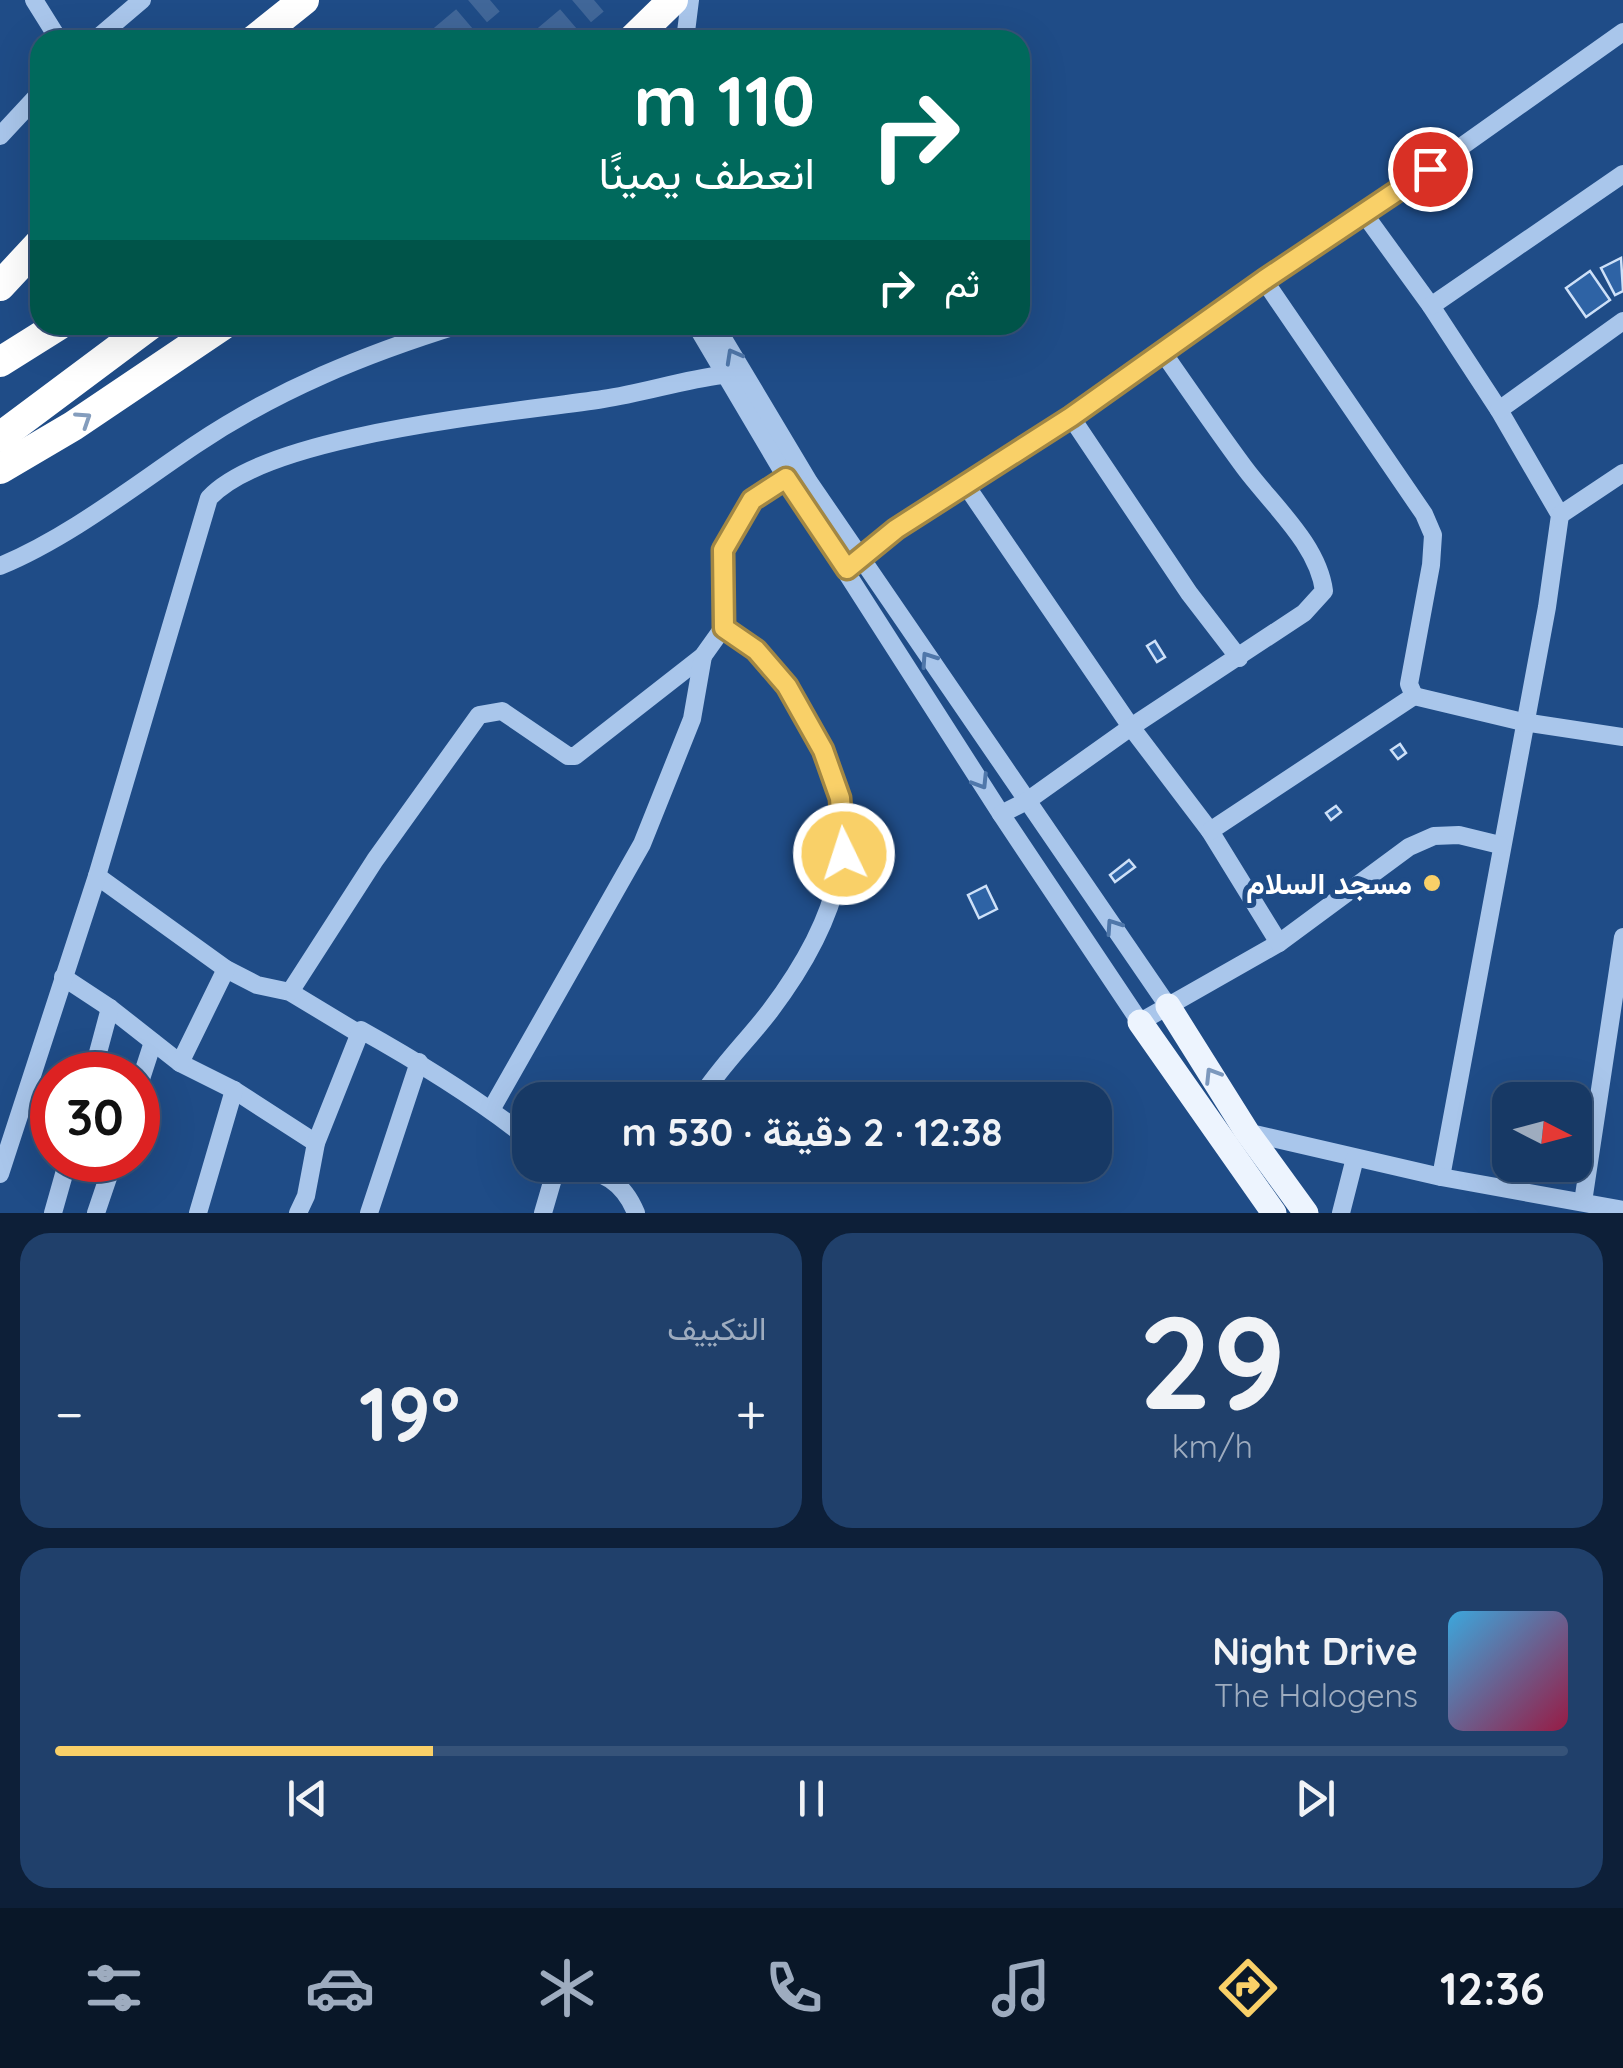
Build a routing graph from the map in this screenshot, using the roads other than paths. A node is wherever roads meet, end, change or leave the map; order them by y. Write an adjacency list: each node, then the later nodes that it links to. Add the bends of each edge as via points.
1 (34, 0): 6 (street)
2 (142, 0): 7 (street)
3 (304, 0): 8 (highway)
4 (672, 0): 9 (highway)
5 (690, 0): 10 (street)
6 (53, 30)
7 (107, 30)
8 (266, 30)
9 (642, 30)
10 (686, 30)
11 (1623, 32): 15 (street)
12 (30, 104): 13 (street)
13 (0, 136)
14 (1623, 174): 19 (street)
15 (1365, 215): 17 (street); 19 (street)
16 (30, 254): 18 (highway)
17 (1264, 280): 27 (street); 43 (street, via 1433,535 1409,684)
18 (0, 286)
19 (1431, 306): 30 (street)
20 (1623, 321): 30 (street)
21 (43, 335): 28 (highway)
22 (136, 335): 32 (highway)
23 (208, 335): 33 (highway, one-way to 23)
24 (426, 335): 39 (street, via 284,391 119,499)
25 (701, 335): 29 (street)
26 (720, 335): 34 (street, one-way to 26)
27 (1162, 351): 31 (street); 42 (street, via 1322,572 1324,591 1315,604)
28 (0, 362)
29 (722, 375): 34 (street); 51 (street, via 342,439 217,490 203,510)
30 (1499, 410): 37 (street)
31 (1071, 417): 36 (street); 42 (street)
32 (0, 436)
33 (0, 469)
34 (794, 474): 38 (street); 40 (street, via 752,500 723,550)
35 (1623, 474): 37 (street)
36 (965, 484): 38 (street); 45 (street)
37 (1560, 515): 44 (street)
38 (854, 564): 47 (street, one-way to 38); 48 (street, one-way to 48)
39 (0, 566)
40 (724, 628): 41 (street); 66 (street, via 756,650 787,686 823,750 840,798 844,854 825,922 771,1010)
41 (703, 656): 56 (street, via 576,756 502,710 479,716); 68 (street, via 692,719 642,844)
42 (1239, 658): 45 (street)
43 (1414, 696): 44 (street); 49 (street)
44 (1523, 722): 46 (street); 50 (street)
45 (1132, 727): 47 (street); 49 (street)
46 (1623, 737)
47 (1027, 801): 48 (street); 57 (street, one-way to 47)
48 (1002, 814): 59 (street)
49 (1210, 831): 53 (street)
50 (1500, 844): 53 (street, via 1459,835 1409,847); 75 (street)
51 (97, 876): 54 (street); 55 (street)
52 (1623, 937): 80 (street)
53 (1279, 943): 57 (street)
54 (226, 969): 56 (street); 65 (street)
55 (63, 978): 58 (street); 74 (street)
56 (290, 992): 60 (street)
57 (1168, 1006): 59 (street); 71 (main road, one-way to 57)
58 (110, 1008): 61 (street); 62 (street)
59 (1140, 1022): 69 (main road)
60 (358, 1033): 64 (street); 72 (street)
61 (152, 1042): 63 (street); 65 (street)
62 (98, 1052)
63 (149, 1052)
64 (419, 1062): 68 (street); 86 (street)
65 (180, 1064): 67 (street)
66 (710, 1082)
67 (234, 1090): 72 (street); 84 (street)
68 (492, 1110): 70 (street)
69 (1212, 1124): 71 (street); 89 (main road)
70 (512, 1126)
71 (1248, 1132): 73 (street); 90 (main road)
72 (316, 1143): 85 (street)
73 (1355, 1158): 75 (street); 91 (street)
74 (0, 1174)
75 (1442, 1178): 80 (street)
76 (62, 1182): 82 (street)
77 (107, 1182): 83 (street)
78 (552, 1182): 87 (street)
79 (616, 1182): 88 (street)
80 (1583, 1202): 81 (street)
81 (1623, 1210)
82 (53, 1213)
83 (96, 1213)
84 (198, 1213)
85 (298, 1213)
86 (369, 1213)
87 (543, 1213)
88 (636, 1213)
89 (1274, 1213)
90 (1306, 1213)
91 (1341, 1213)

